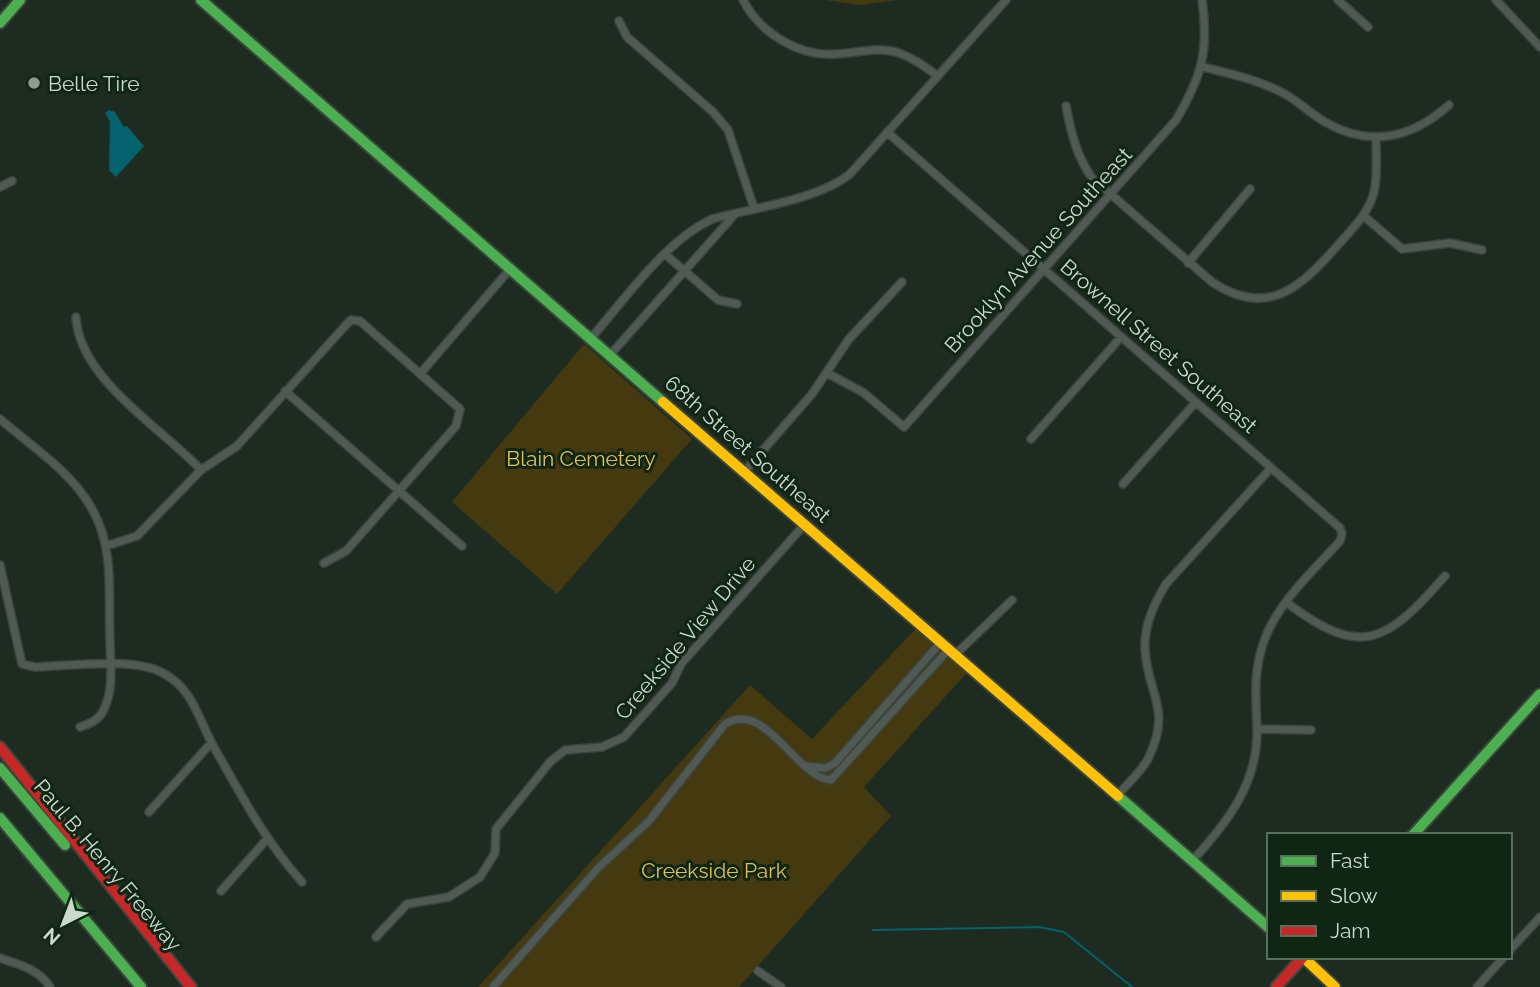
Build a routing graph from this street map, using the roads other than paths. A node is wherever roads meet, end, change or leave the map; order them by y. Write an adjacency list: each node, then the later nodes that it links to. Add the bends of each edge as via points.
1 (20, 0): 9 (main road)
2 (201, 0): 28 (main road, 68th Street Southeast)
3 (743, 0): 13 (street, via 760,23 796,47 832,55 894,51)
4 (1006, 0): 13 (street)
5 (1202, 0): 12 (street, Brooklyn Avenue Southeast, via 1206,29)
6 (1338, 0): 10 (street)
7 (1496, 0): 11 (street)
8 (619, 21): 22 (street, via 627,37 728,130)
9 (0, 23)
10 (1368, 27)
11 (1540, 47)
12 (1203, 66): 17 (street, via 1262,83 1335,127); 21 (street, Brooklyn Avenue Southeast, via 1176,120)
13 (938, 76): 16 (street)
14 (1449, 105): 17 (street, via 1414,130)
15 (1066, 106): 21 (street, via 1081,163)
16 (887, 132): 22 (street, via 838,183); 29 (street, Brownell Street Southeast)
17 (1376, 139): 24 (street, via 1374,193)
18 (12, 181): 19 (street)
19 (0, 187)
20 (1250, 189): 27 (street)
21 (1112, 195): 27 (street); 29 (street, Brooklyn Avenue Southeast)
22 (754, 208): 23 (street)
23 (737, 212): 26 (street, via 696,226); 30 (street)
24 (1364, 216): 25 (street, via 1402,249 1450,243); 27 (street, via 1307,279 1279,295 1250,298 1226,291)
25 (1482, 250)
26 (665, 254): 30 (street); 35 (street)
27 (1188, 262)
28 (511, 268): 35 (main road, 68th Street Southeast); 38 (street)
29 (1045, 270): 34 (street, Brownell Street Southeast); 37 (street, Brooklyn Avenue Southeast, via 904,427 864,393)
30 (684, 271): 32 (street, via 718,300); 36 (street)
31 (902, 282): 37 (street, via 849,339)
32 (737, 304)
33 (76, 317): 44 (street, via 93,365 109,385)
34 (1121, 337): 40 (street, Brownell Street Southeast); 42 (street)
35 (591, 338): 36 (main road, 68th Street Southeast)
36 (610, 355): 45 (main road, 68th Street Southeast)
37 (827, 373): 45 (street)
38 (420, 374): 39 (street, via 360,321 351,320); 47 (street, via 460,409 456,426)
39 (285, 391): 44 (street, via 237,446); 47 (street)
40 (1196, 402): 43 (street, Brownell Street Southeast); 46 (street)
41 (0, 419): 49 (street, via 78,489 100,524)
42 (1031, 439)
43 (1271, 468): 55 (street, Brownell Street Southeast, via 1327,515 1342,534); 66 (street, via 1155,602 1147,623 1145,652 1160,712 1158,726 1147,761)
44 (201, 470): 49 (street, via 137,536)
45 (744, 471): 48 (main road, 68th Street Southeast)
46 (1123, 484)
47 (400, 490): 50 (street); 51 (street, via 346,551)
48 (805, 524): 56 (main road, 68th Street Southeast); 77 (street, Creekside View Drive, via 681,663 672,683 624,737 602,747 565,750 550,762 496,829 495,853 480,877 449,897 407,904)
49 (106, 546): 57 (street)
50 (462, 546)
51 (324, 563)
52 (0, 565): 57 (street, via 20,658 27,666)
53 (1445, 576): 55 (street, via 1408,618 1370,635 1336,633)
54 (1012, 600): 56 (street)
55 (1286, 602): 60 (street, via 1268,631 1257,663)
56 (948, 649): 64 (street, via 835,763 817,769); 64 (street, via 835,778 818,777); 66 (main road, 68th Street Southeast)
57 (111, 666): 59 (street, via 111,684 101,715); 62 (street, via 148,667 178,683 192,698)
58 (1540, 694): 70 (main road)
59 (80, 727)
60 (1257, 729): 61 (street); 72 (street, via 1254,762 1238,805)
61 (1311, 730)
62 (211, 743): 67 (street); 71 (street)
63 (0, 747): 86 (main road)
64 (807, 765): 87 (street, via 759,724 741,718 726,724 649,821 598,868)
65 (0, 768): 86 (main road, Paul B. Henry Freeway)
66 (1117, 796): 72 (main road, 68th Street Southeast)
67 (149, 812)
68 (0, 818): 85 (main road)
69 (0, 832): 85 (main road)
70 (1415, 833)
71 (267, 839): 73 (street); 74 (street)
72 (1192, 861): 76 (main road, 68th Street Southeast)
73 (302, 882)
74 (220, 891)
75 (1540, 917): 78 (street)
76 (1267, 926)
77 (376, 937)
78 (1512, 948)
79 (0, 958): 84 (street, via 32,969)
80 (1301, 959): 89 (main road)
81 (1305, 959): 90 (main road)
82 (1502, 959): 91 (street)
83 (758, 971): 88 (street)
84 (50, 987)
85 (140, 987)
86 (189, 987)
87 (493, 987)
88 (781, 987)
89 (1276, 987)
90 (1335, 987)
91 (1477, 987)

